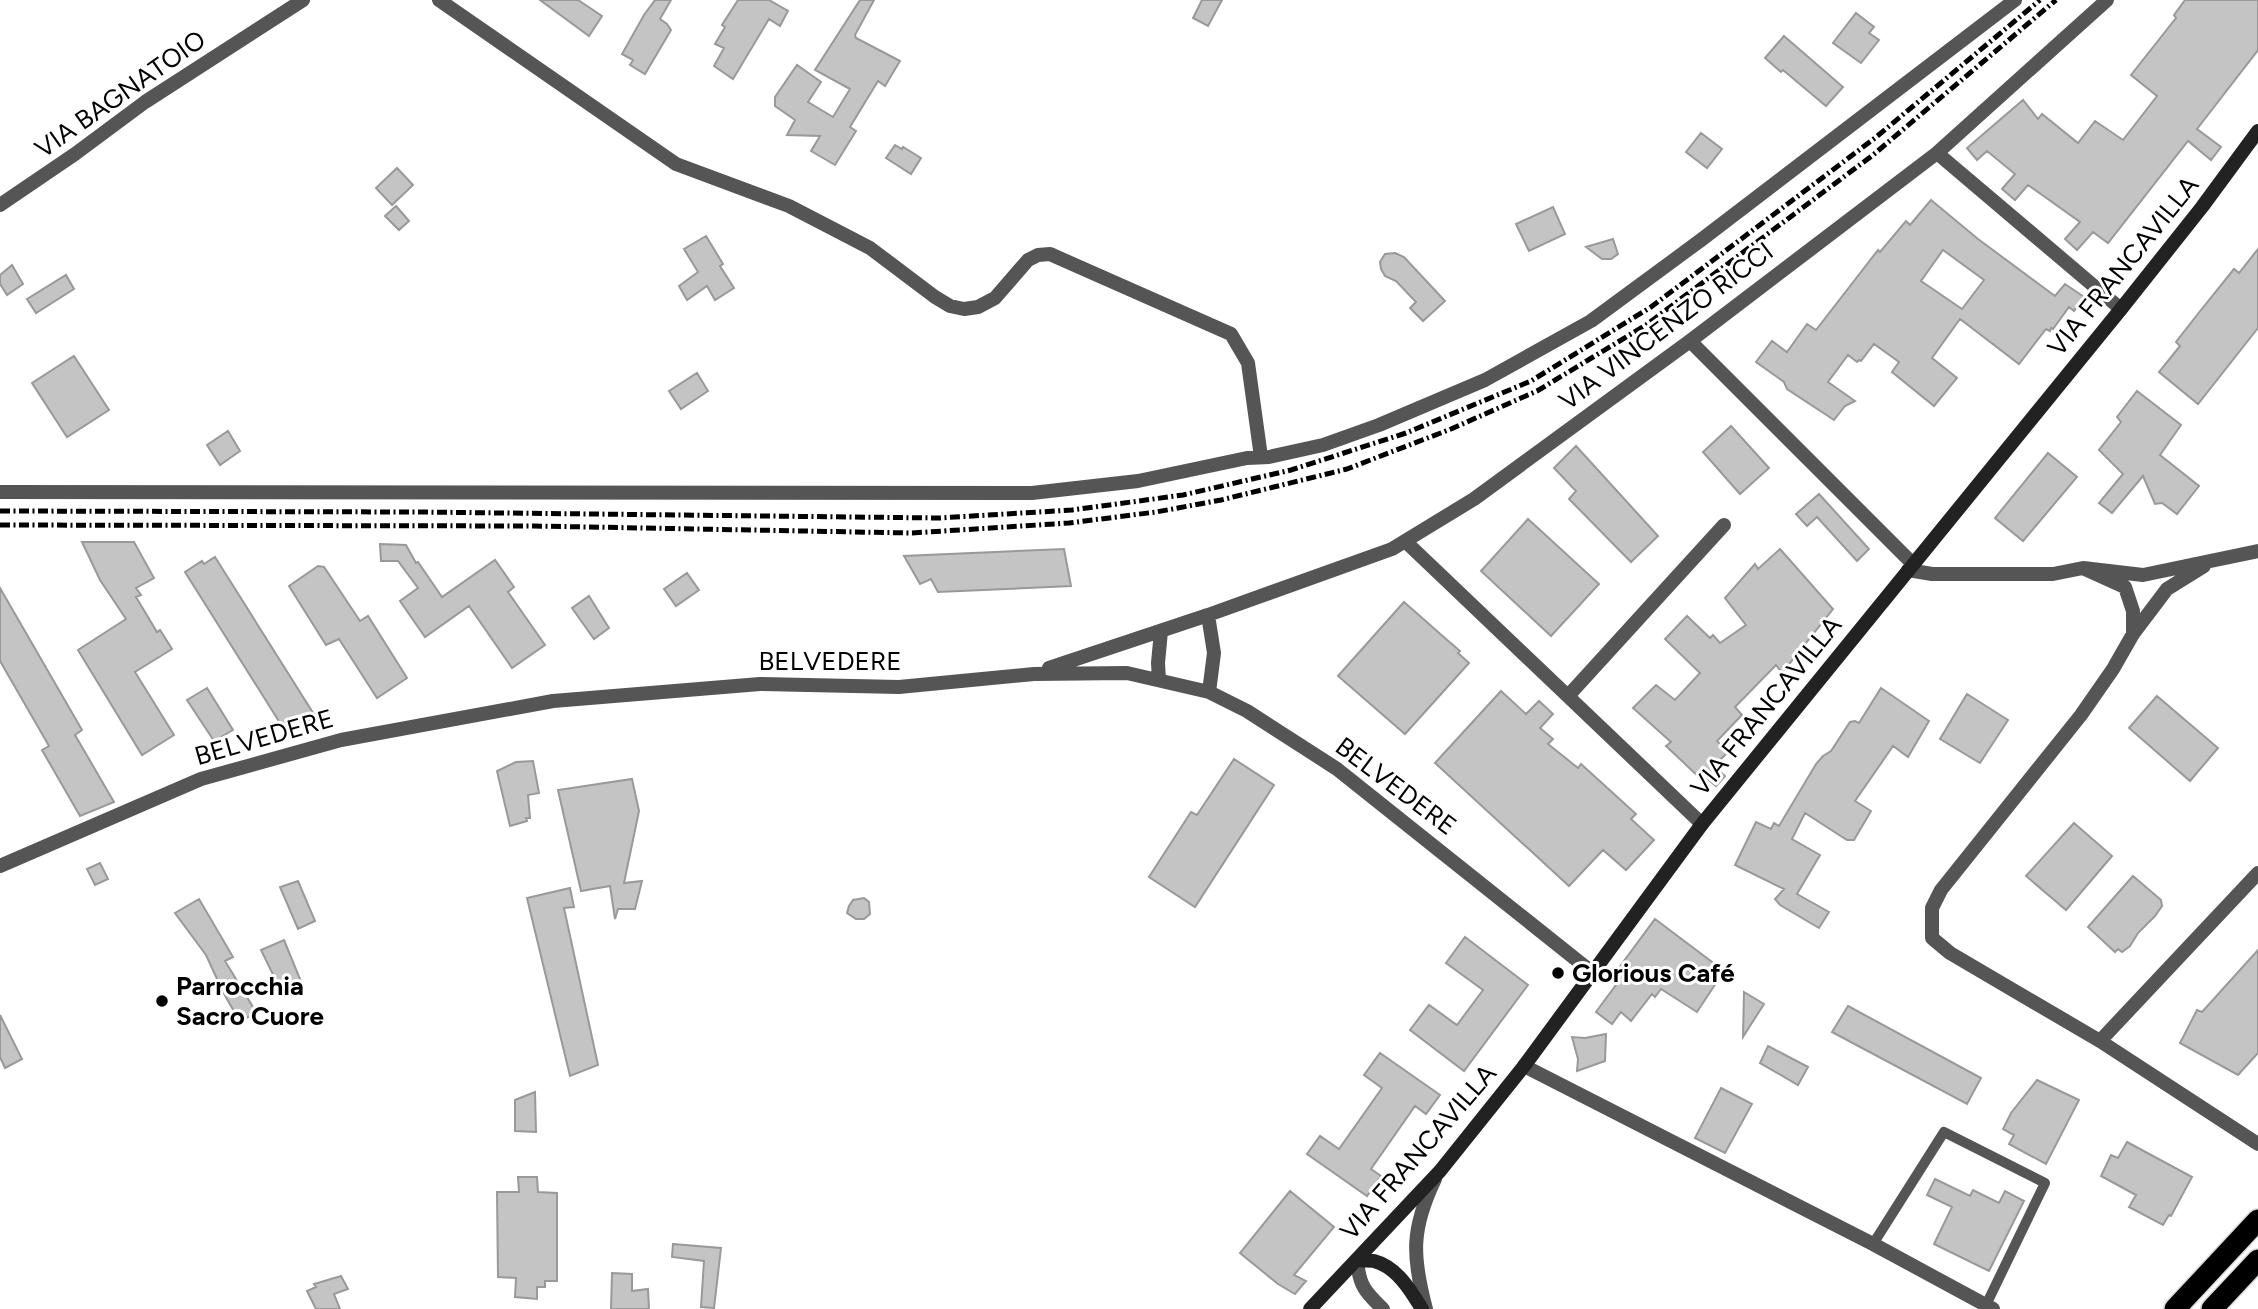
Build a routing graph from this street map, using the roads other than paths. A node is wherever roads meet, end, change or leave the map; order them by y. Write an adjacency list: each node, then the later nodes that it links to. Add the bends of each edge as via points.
1 (303, 0): 7 (street, VIA BAGNATOIO, via 145,102)
2 (439, 0): 10 (street, via 676,164 789,206 870,247 950,306 978,307 995,298 1027,260 1050,254 1231,334 1248,363)
3 (2015, 0): 10 (street, via 1591,321 1446,398 1322,445)
4 (2107, 0): 6 (street, VIA VINCENZO RICCI)
5 (2258, 131): 8 (street, VIA FRANCAVILLA)
6 (1937, 153): 8 (street); 9 (street, VIA VINCENZO RICCI)
7 (0, 205)
8 (2121, 309): 16 (street, VIA FRANCAVILLA)
9 (1690, 341): 13 (street, VIA VINCENZO RICCI, via 1474,499); 16 (street)
10 (1261, 457): 11 (street, via 1138,481 1032,493)
11 (0, 492)
12 (1724, 525): 24 (street)
13 (1405, 541): 18 (street, VIA VINCENZO RICCI); 24 (street)
14 (2258, 551): 15 (street)
15 (2213, 561): 17 (street, via 2143,575); 20 (street, via 2166,589)
16 (1911, 567): 17 (street, via 1932,574 2053,574); 25 (street, VIA FRANCAVILLA)
17 (2083, 568): 20 (street, via 2124,587 2133,611)
18 (1208, 615): 19 (street, VIA VINCENZO RICCI); 23 (street, via 1214,653)
19 (1161, 631): 21 (street, VIA VINCENZO RICCI); 22 (street)
20 (2133, 634): 29 (street, via 2081,715 1941,890 1932,908 1932,938 1950,953)
21 (1034, 674): 22 (street, BELVEDERE, via 1127,673); 26 (street, BELVEDERE, via 899,687 760,684 553,701 341,740 201,779)
22 (1159, 679): 23 (street, BELVEDERE)
23 (1209, 692): 28 (street, BELVEDERE, via 1337,769)
24 (1568, 696): 25 (street)
25 (1702, 824): 28 (street, VIA FRANCAVILLA)
26 (0, 866)
27 (2258, 873): 29 (street)
28 (1593, 972): 30 (street, VIA FRANCAVILLA)
29 (2101, 1041): 31 (street)
30 (1524, 1066): 32 (street, VIA FRANCAVILLA); 34 (street)
31 (2258, 1144)
32 (1440, 1171): 35 (street, VIA FRANCAVILLA); 41 (street, via 1416,1232)
33 (2258, 1220): 38 (highway)
34 (1873, 1244): 37 (street); 37 (lane, via 1944,1132 2045,1183)
35 (1357, 1260): 39 (street, VIA FRANCAVILLA); 40 (street, via 1359,1280); 41 (street, via 1389,1268)
36 (2258, 1260): 42 (highway)
37 (1989, 1307)
38 (2174, 1307)
39 (1310, 1309)
40 (1383, 1309)
41 (1424, 1309)
42 (2212, 1309)

